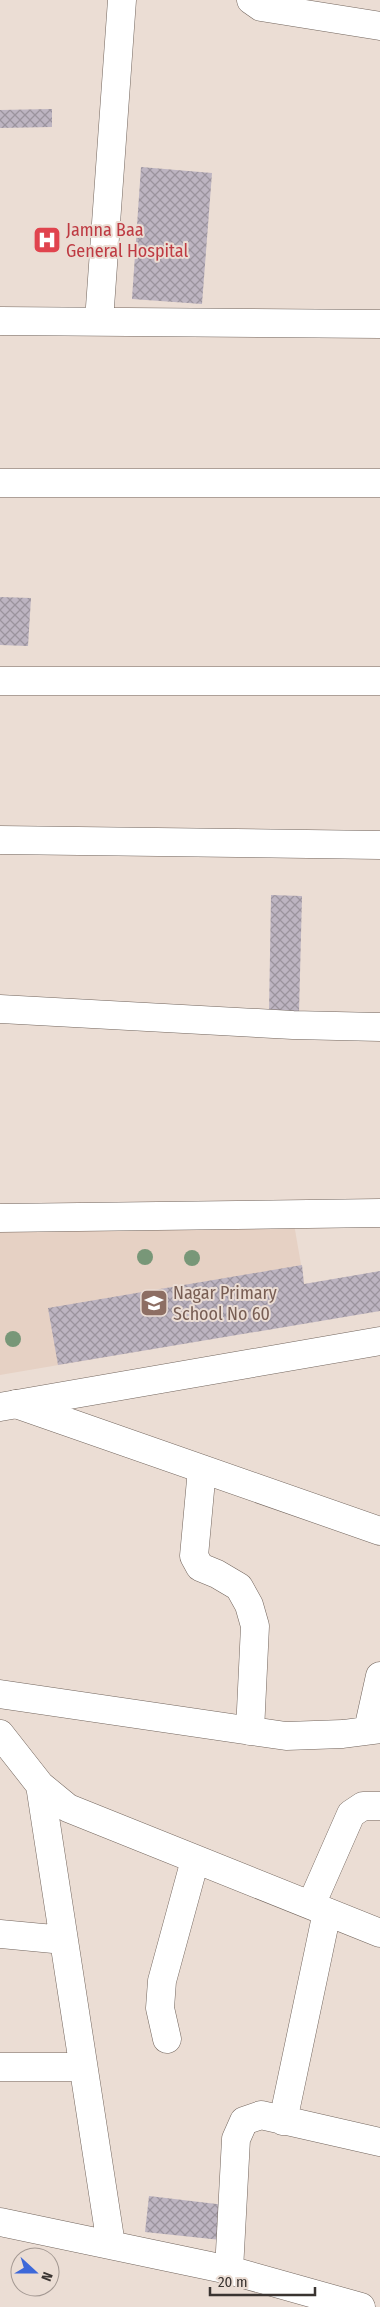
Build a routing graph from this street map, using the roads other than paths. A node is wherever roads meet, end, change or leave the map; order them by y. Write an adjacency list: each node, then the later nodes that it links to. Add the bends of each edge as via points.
1 (122, 0): 5 (street)
2 (251, 0): 3 (street, via 261,7)
3 (380, 26)
4 (0, 321): 5 (street)
5 (99, 321): 6 (street)
6 (380, 324)
7 (0, 483): 8 (street)
8 (380, 483)
9 (0, 681): 10 (street)
10 (380, 681)
11 (0, 840): 12 (street)
12 (380, 844)
13 (0, 1008): 14 (street)
14 (380, 1027)
15 (380, 1213): 16 (street)
16 (0, 1218)
17 (380, 1341): 18 (street)
18 (8, 1406): 19 (street)
19 (202, 1469): 20 (street); 24 (street, via 194,1556 200,1567 239,1587 249,1604 255,1626)
20 (380, 1530)
21 (380, 1676): 23 (street)
22 (0, 1694): 24 (street)
23 (374, 1729): 24 (street, via 343,1734 286,1736)
24 (250, 1731)
25 (0, 1734): 26 (street)
26 (40, 1785): 28 (street, via 68,1808); 32 (street)
27 (380, 1806): 29 (street, via 363,1806 351,1814)
28 (195, 1860): 29 (street); 33 (street, via 162,1981 160,2008)
29 (319, 1908): 30 (street); 36 (street)
30 (380, 1933)
31 (0, 1934): 32 (street)
32 (64, 1940): 35 (street)
33 (167, 2039)
34 (0, 2067): 35 (street)
35 (82, 2067): 39 (street)
36 (283, 2121): 37 (street); 40 (street, via 262,2115 244,2122 236,2139)
37 (380, 2142)
38 (0, 2222): 39 (street)
39 (111, 2244): 40 (street)
40 (229, 2270): 41 (street)
41 (361, 2307)

